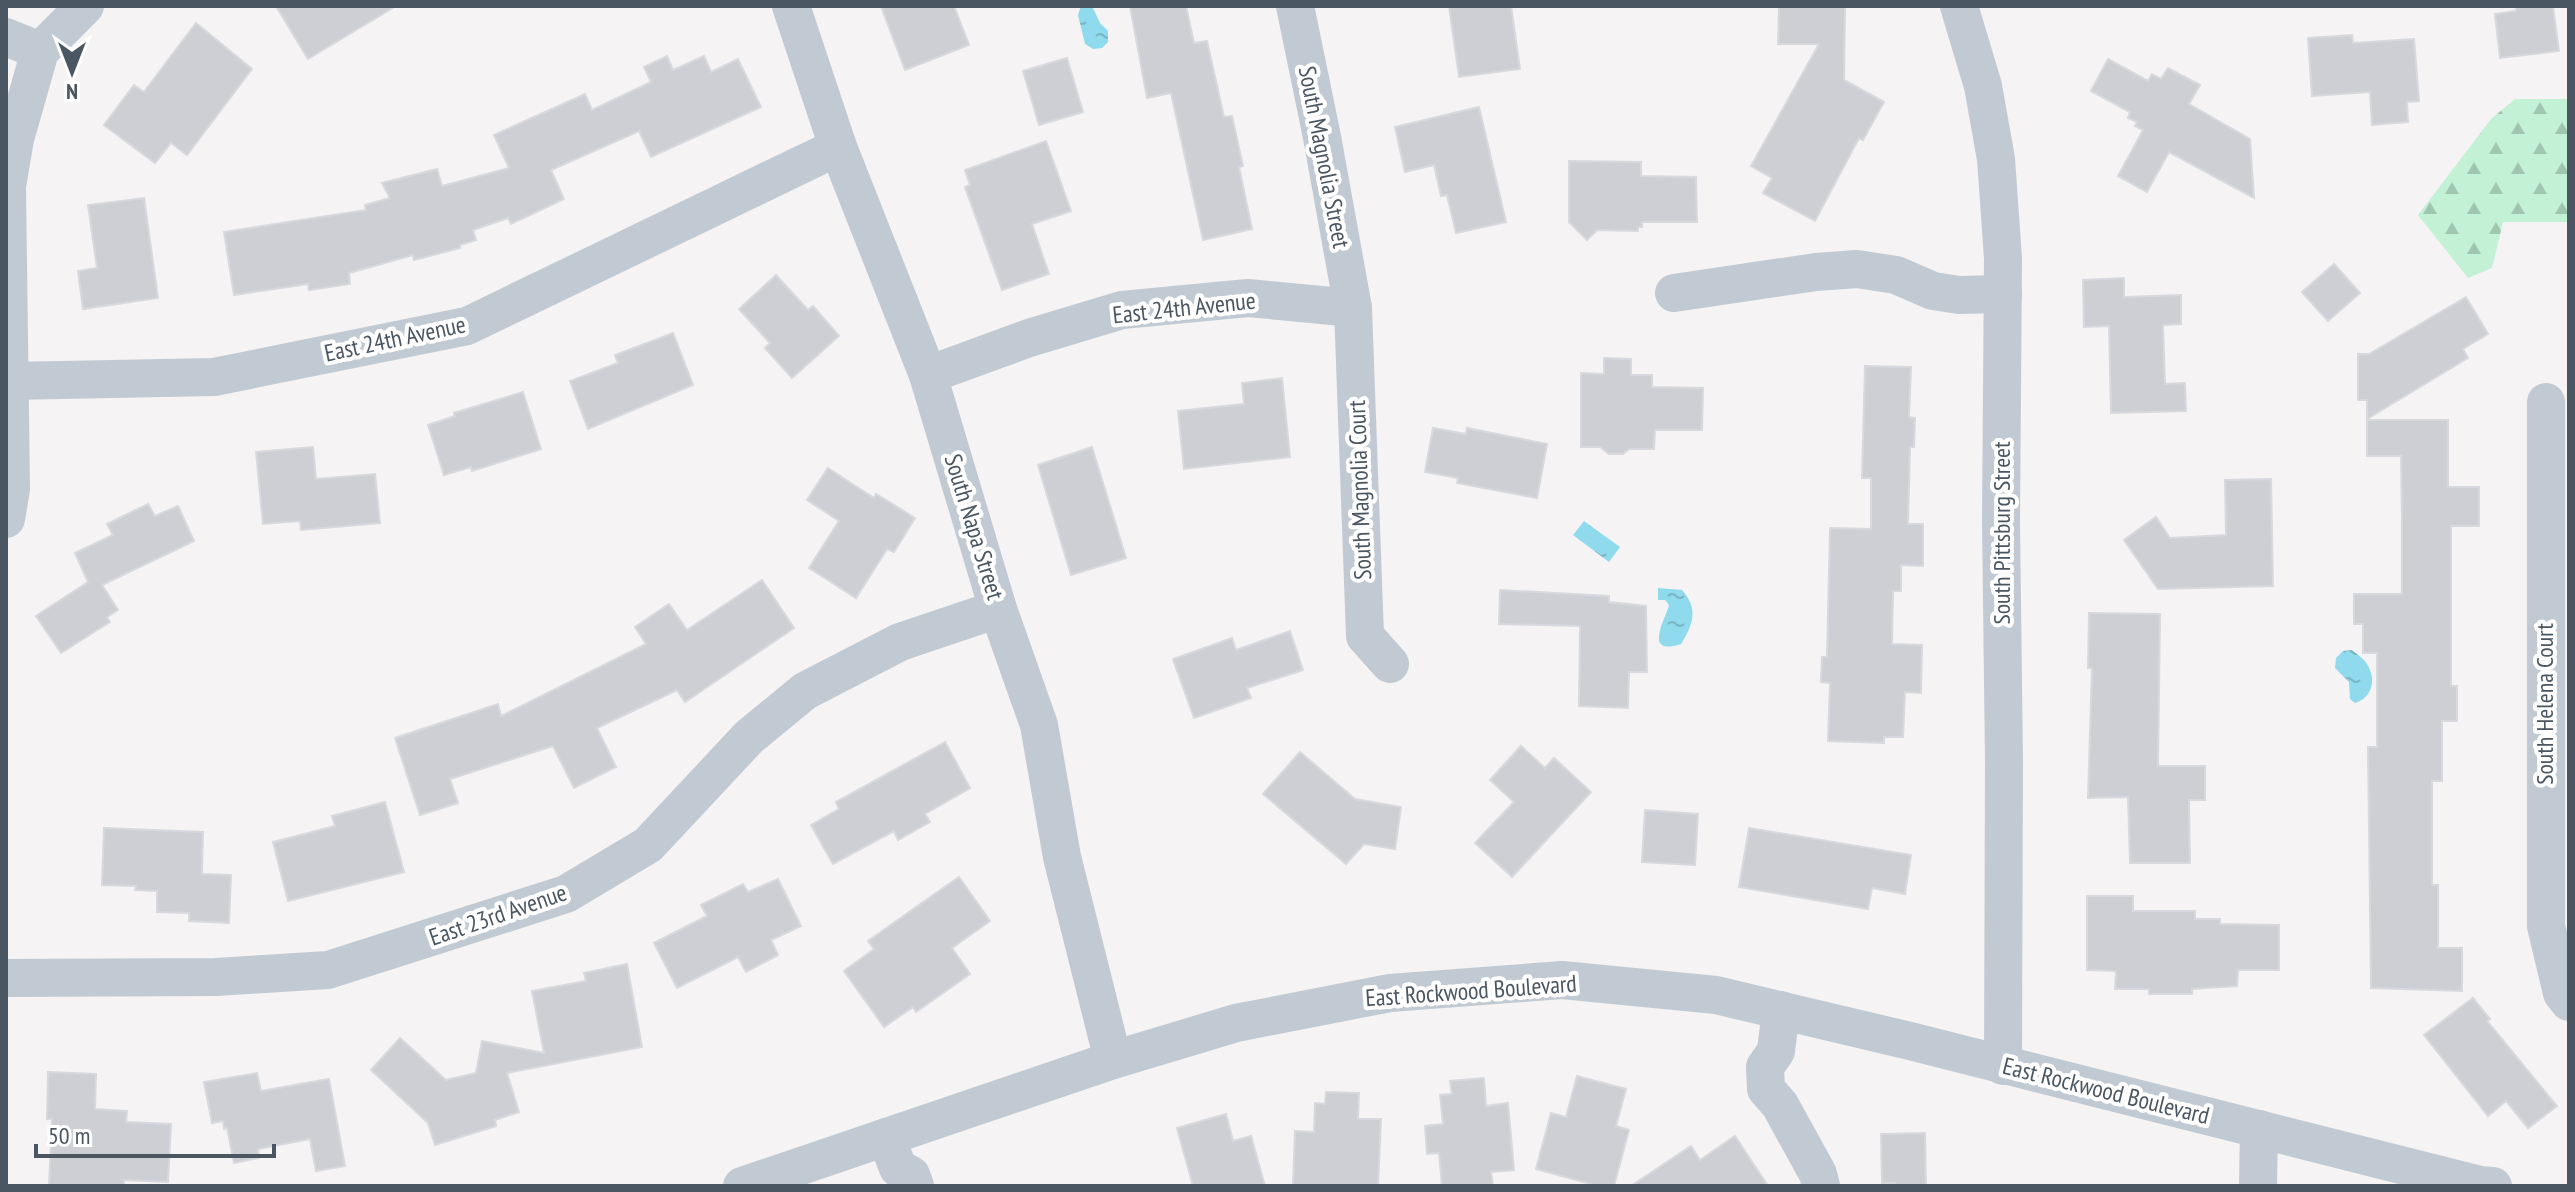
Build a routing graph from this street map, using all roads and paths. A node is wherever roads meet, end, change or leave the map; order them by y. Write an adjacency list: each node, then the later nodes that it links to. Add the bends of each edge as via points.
1 (85, 6): 6 (street)
2 (791, 6): 7 (street, South Napa Street)
3 (1295, 6): 10 (street, South Magnolia Street)
4 (1959, 6): 9 (street, South Pittsburg Street, via 1983,86 1996,159)
5 (6, 37): 6 (street)
6 (40, 51): 12 (street, via 7,186)
7 (838, 147): 11 (street, South Napa Street); 12 (street, East 24th Avenue, via 467,326 214,377)
8 (1674, 293): 9 (street, via 1857,269 1896,275 1933,291)
9 (2003, 294): 22 (street, South Pittsburg Street)
10 (1353, 308): 11 (street, East 24th Avenue, via 1248,298 1122,310); 16 (street, South Magnolia Court, via 1365,636)
11 (928, 375): 15 (street, South Napa Street)
12 (10, 381): 14 (street, via 11,489)
13 (2546, 402): 17 (street, South Helena Court)
14 (6, 519)
15 (998, 609): 18 (street, East 23rd Avenue, via 900,642 805,691 749,737 648,845 566,894 328,970 216,977); 21 (street, South Napa Street, via 1039,725 1062,857)
16 (1390, 664)
17 (2557, 667): 19 (street, South Helena Court, via 2546,926 2562,993)
18 (6, 978)
19 (2569, 1002)
20 (1781, 1010): 21 (street, East Rockwood Boulevard, via 1716,995 1562,980 1437,989 1236,1023); 22 (street, East Rockwood Boulevard); 26 (street, via 1776,1051 1765,1067 1766,1089 1780,1105)
21 (1113, 1060): 24 (street, East Rockwood Boulevard)
22 (2003, 1066): 23 (street, East Rockwood Boulevard)
23 (2259, 1129): 27 (street); 28 (street, East Rockwood Boulevard)
24 (898, 1169): 25 (street, East Rockwood Boulevard)
25 (742, 1186)
26 (1821, 1186)
27 (2258, 1186)
28 (2493, 1186)

